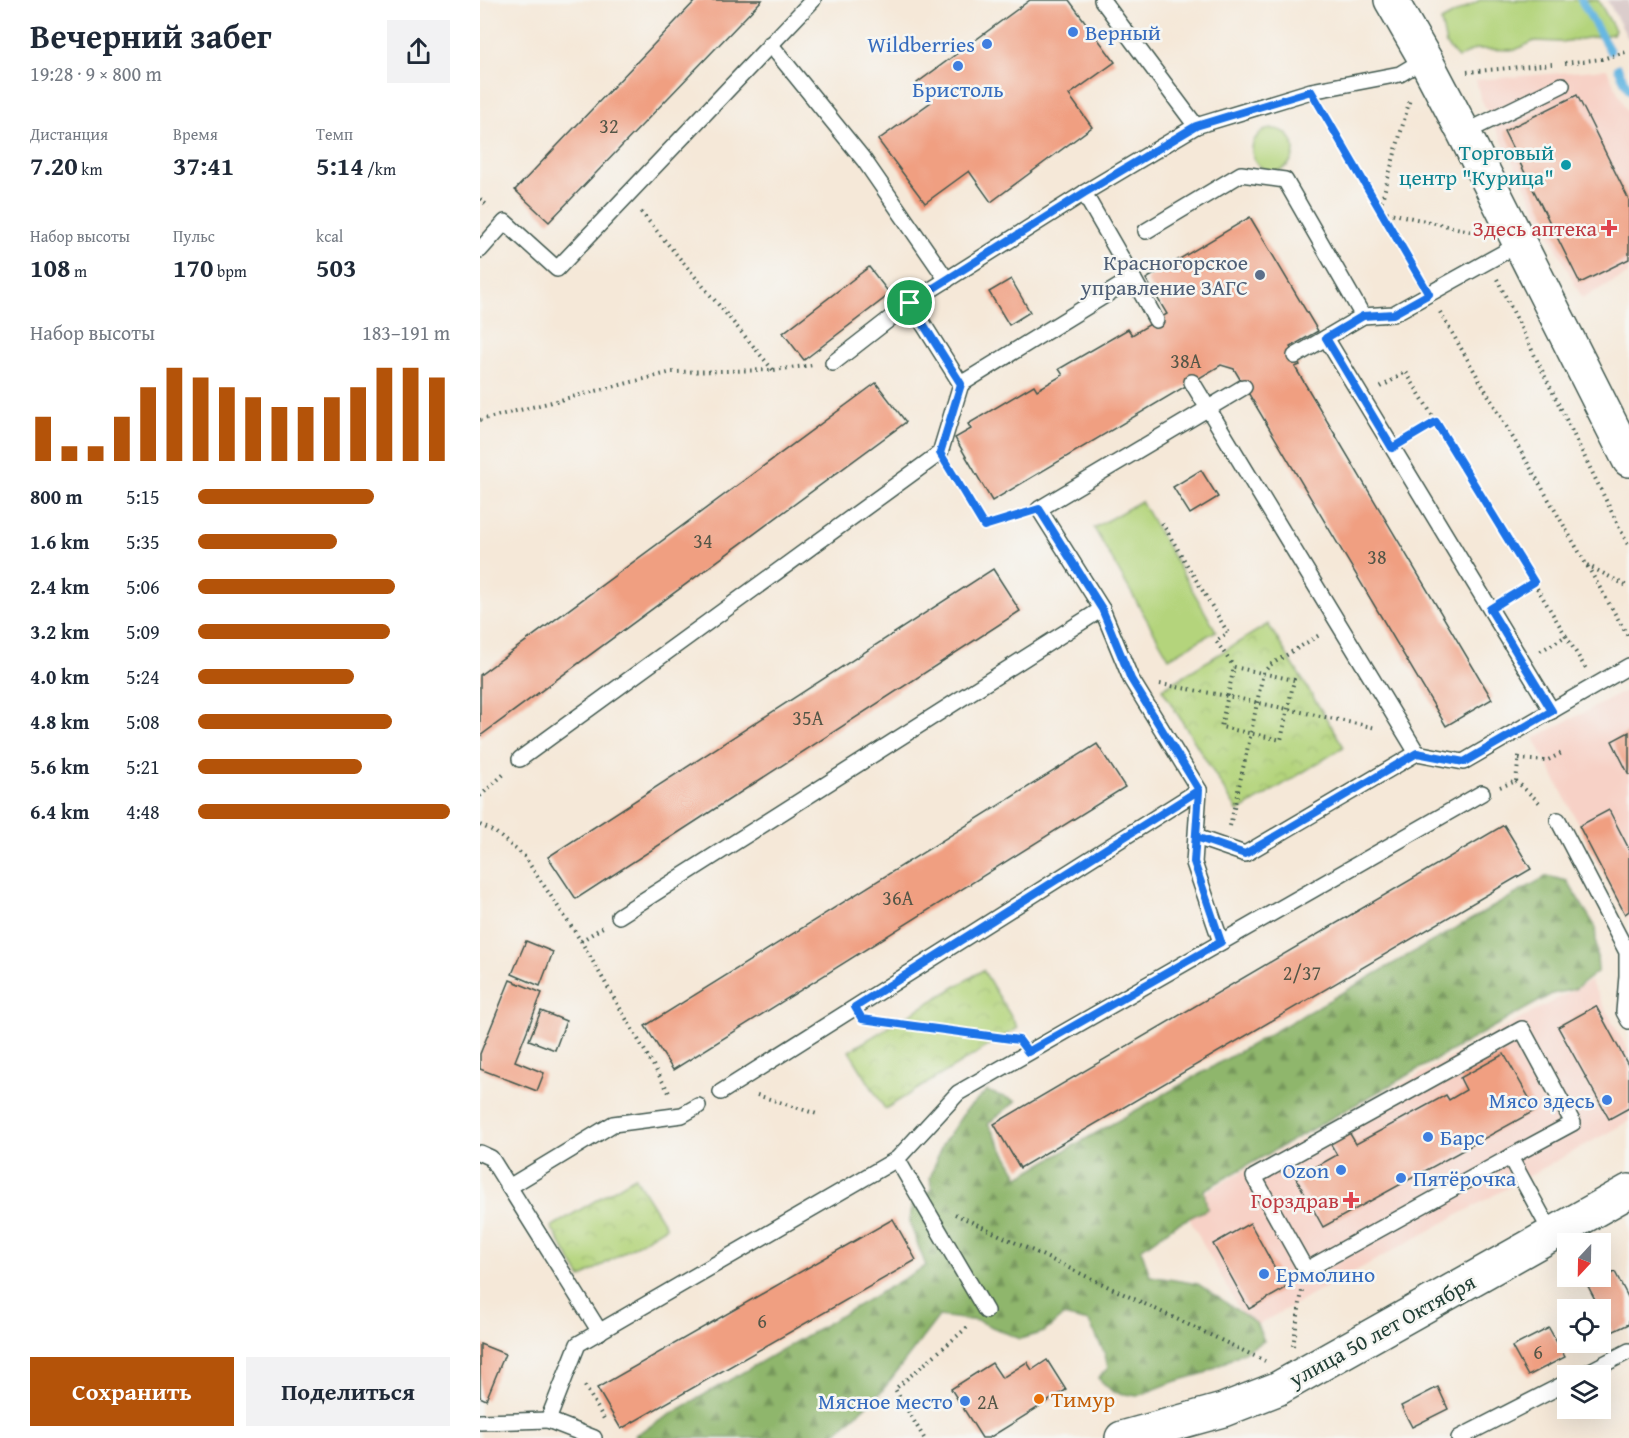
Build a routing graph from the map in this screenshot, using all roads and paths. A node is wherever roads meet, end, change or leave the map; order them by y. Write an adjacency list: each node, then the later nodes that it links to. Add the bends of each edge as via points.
1 (813, 0): 4 (lane)
2 (1102, 0): 11 (lane)
3 (1391, 0): 6 (street)
4 (770, 45): 14 (lane); 21 (lane, via 864,160)
5 (1629, 51): 7 (path, via 1602,60)
6 (1425, 59): 9 (lane, via 1400,74); 12 (street)
7 (1460, 73)
8 (1562, 85): 12 (lane)
9 (1311, 91): 11 (lane); 15 (path)
10 (1411, 96): 15 (path)
11 (1196, 126): 13 (lane)
12 (1464, 133): 19 (street)
13 (1084, 193): 20 (lane); 21 (lane)
14 (627, 195): 18 (lane, via 557,269 505,222); 29 (path)
15 (1380, 210): 17 (path); 22 (path)
16 (1146, 231): 24 (lane, via 1240,174 1285,180)
17 (1480, 233)
18 (480, 249)
19 (1507, 251): 22 (lane); 39 (street); 42 (path, via 1497,282)
20 (1133, 278): 25 (lane); 31 (lane)
21 (947, 280): 23 (lane)
22 (1429, 294): 24 (lane, via 1393,314); 43 (path)
23 (910, 303): 28 (lane); 31 (lane)
24 (1363, 316): 26 (lane)
25 (1156, 320)
26 (1326, 338): 27 (lane); 33 (lane)
27 (1295, 356)
28 (833, 363): 29 (path)
29 (774, 370): 35 (path, via 672,372)
30 (1192, 382): 34 (lane)
31 (961, 384): 38 (lane)
32 (1244, 387): 34 (lane)
33 (1362, 398): 36 (path, via 1406,372); 37 (lane)
34 (1208, 408): 40 (lane); 48 (lane)
35 (480, 420)
36 (1436, 422): 37 (path); 44 (path)
37 (1392, 448): 47 (lane)
38 (940, 453): 40 (path, via 984,526); 65 (lane)
39 (1629, 460)
40 (1039, 509): 46 (lane)
41 (1162, 523): 53 (path, via 1228,633 1216,641)
42 (1629, 547)
43 (1586, 565): 45 (path); 50 (path)
44 (1534, 582): 47 (path); 49 (path)
45 (1629, 587)
46 (1102, 609): 55 (lane); 75 (lane)
47 (1490, 609): 51 (lane)
48 (1339, 624): 54 (path, via 1270,665); 62 (lane)
49 (1566, 636): 51 (path); 56 (path)
50 (1629, 638)
51 (1522, 663): 60 (lane)
52 (1629, 666): 56 (lane)
53 (1233, 667): 54 (path); 57 (path)
54 (1263, 674): 58 (path); 59 (path, via 1294,680)
55 (1131, 679): 57 (path); 68 (lane)
56 (1596, 686): 60 (lane)
57 (1227, 696): 58 (path); 61 (path, via 1221,727)
58 (1256, 702): 59 (path); 61 (path)
59 (1287, 709): 61 (path, via 1281,740); 62 (path)
60 (1552, 711): 63 (lane, via 1464,762)
61 (1251, 733): 74 (path)
62 (1406, 734): 63 (lane)
63 (1417, 753): 74 (lane, via 1245,854)
64 (1562, 753): 66 (path, via 1546,761)
65 (520, 759): 70 (path)
66 (1519, 759)
67 (1516, 781): 71 (path)
68 (1199, 790): 73 (lane); 78 (lane)
69 (1482, 793): 76 (lane)
70 (480, 796)
71 (1558, 820): 77 (lane, via 1627,952)
72 (480, 825): 84 (path, via 524,856 580,941)
73 (1196, 837): 74 (lane); 76 (lane, via 1194,862)
74 (1225, 847)
75 (619, 916)
76 (1221, 942): 80 (lane)
77 (1628, 975): 79 (lane, via 1624,1012)
78 (855, 1007): 80 (path, via 862,1019 1019,1040); 81 (lane)
79 (1629, 1022)
80 (1028, 1052): 87 (lane, via 958,1093)
81 (726, 1089): 83 (path)
82 (698, 1106): 84 (lane)
83 (817, 1114)
84 (682, 1115): 88 (lane, via 613,1124)
85 (480, 1154): 88 (lane, via 491,1158)
86 (1510, 1158): 91 (lane); 92 (lane); 92 (lane, via 1573,1123 1522,1029 1254,1177)
87 (897, 1159): 90 (lane); 94 (lane)
88 (509, 1186): 94 (lane)
89 (1629, 1191): 91 (street, улица 50 лет Октября)
90 (919, 1197): 93 (lane); 98 (path)
91 (1552, 1234): 106 (street, улица 50 лет Октября, via 1277,1389 1223,1410)
92 (1306, 1270): 95 (path)
93 (986, 1311): 105 (path, via 896,1389)
94 (600, 1332): 97 (lane, via 579,1344)
95 (1293, 1347)
96 (1629, 1351): 99 (lane)
97 (572, 1362): 101 (lane); 103 (path)
98 (1266, 1362)
99 (1602, 1365)
100 (1557, 1388): 107 (lane)
101 (548, 1420): 102 (lane); 104 (lane)
102 (480, 1422)
103 (609, 1428)
104 (594, 1438)
105 (924, 1438)
106 (1122, 1438)
107 (1458, 1438)

